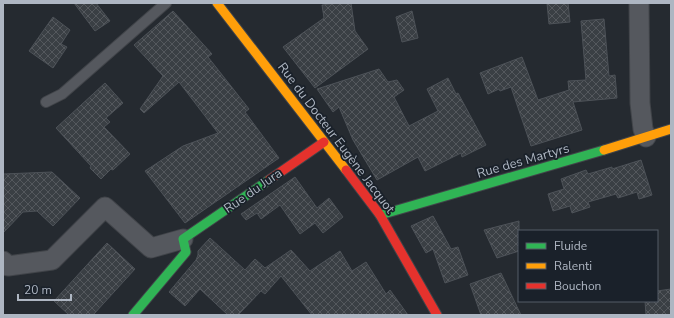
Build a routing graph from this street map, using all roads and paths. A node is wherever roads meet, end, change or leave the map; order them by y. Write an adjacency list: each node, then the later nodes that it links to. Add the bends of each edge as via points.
1 (166, 3): 4 (lane, via 62,94)
2 (217, 3): 7 (street, Rue du Docteur Eugène Jacquot)
3 (641, 3): 6 (street, via 640,103)
4 (46, 102)
5 (671, 129): 6 (street, Rue des Martyrs)
6 (646, 137): 8 (street, Rue des Martyrs)
7 (324, 142): 8 (street, Rue du Docteur Eugène Jacquot); 9 (street, Rue du Jura)
8 (380, 215): 12 (street, Rue du Docteur Eugène Jacquot)
9 (183, 239): 10 (street, Rue du Jura, via 151,248 105,207 52,260 8,266); 11 (street, via 186,252)
10 (3, 261)
11 (133, 315)
12 (437, 315)

